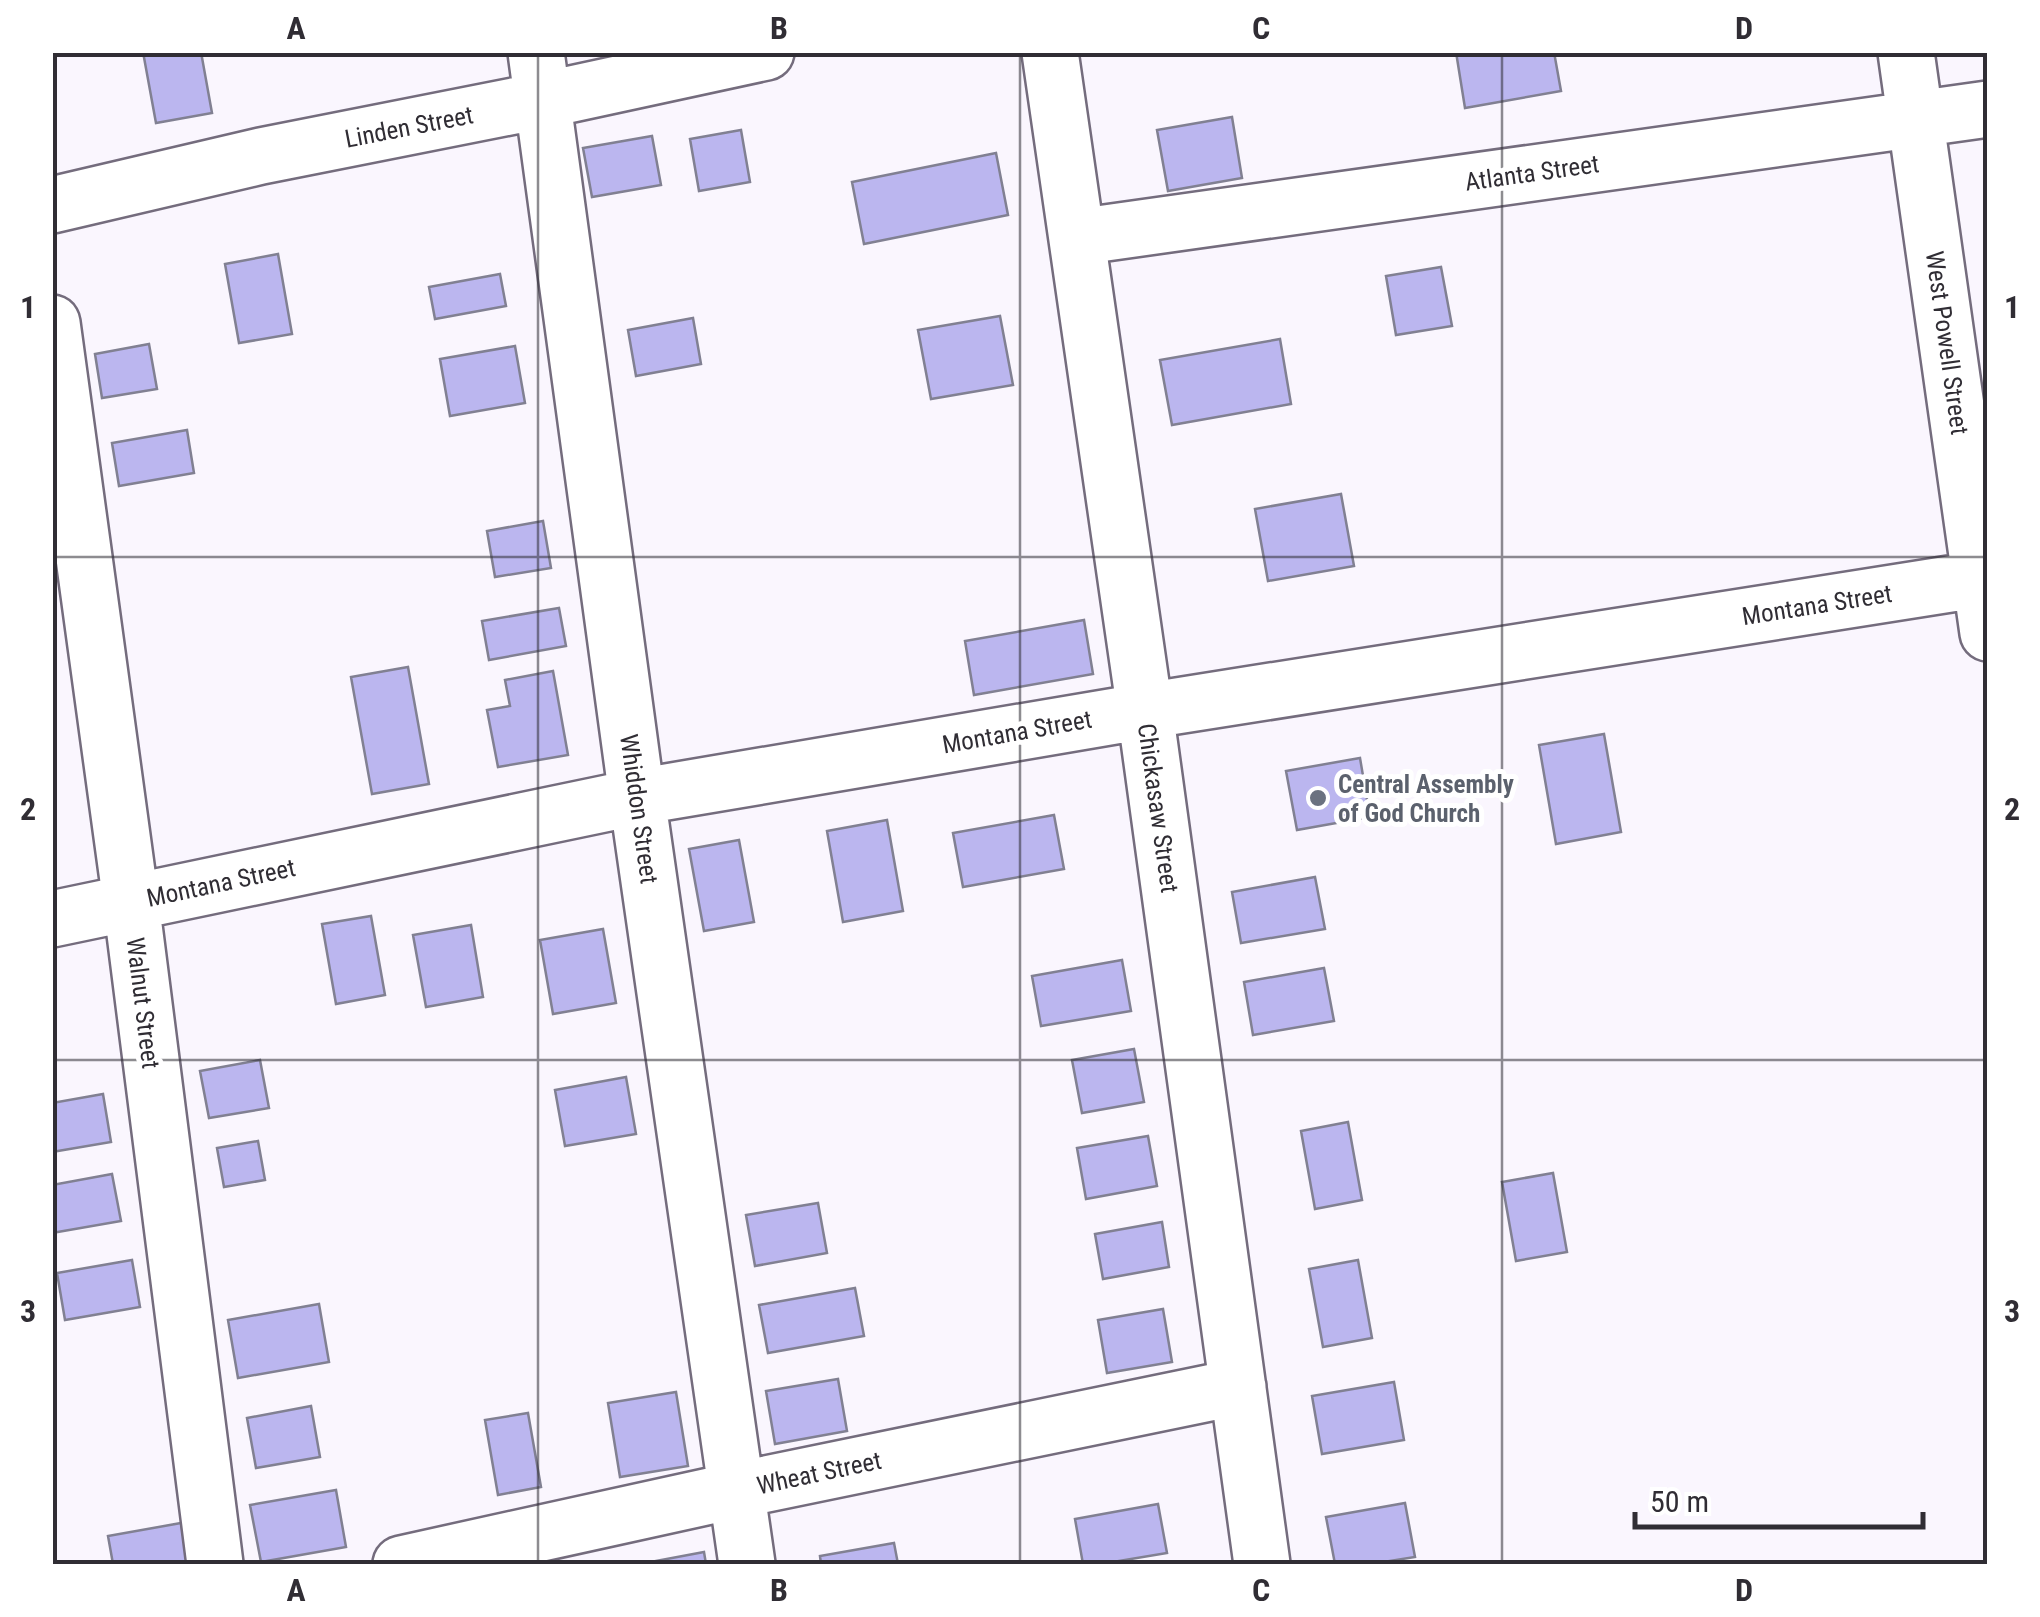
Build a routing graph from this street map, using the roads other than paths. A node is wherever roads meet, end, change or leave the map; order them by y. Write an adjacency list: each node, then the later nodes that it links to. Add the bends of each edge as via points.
1 (766, 52): 4 (street, Linden Street)
2 (1050, 52): 8 (street, Chickasaw Street)
3 (1906, 52): 6 (street, West Powell Street)
4 (540, 76): 7 (street, Linden Street, via 261,156); 13 (street, Whiddon Street)
5 (1988, 108): 6 (street, Atlanta Street)
6 (1916, 118): 8 (street, Atlanta Street); 10 (street, West Powell Street)
7 (52, 205)
8 (1077, 237): 12 (street, Chickasaw Street)
9 (52, 323): 14 (street, Walnut Street)
10 (1984, 578): 11 (street, West Powell Street); 12 (street, Montana Street)
11 (1988, 633)
12 (1145, 710): 13 (street, Montana Street); 16 (street, Chickasaw Street)
13 (637, 797): 14 (street, Montana Street); 17 (street, Whiddon Street)
14 (131, 902): 15 (street, Montana Street); 18 (street, Walnut Street)
15 (52, 919)
16 (1238, 1387): 17 (street, Wheat Street); 21 (street, Chickasaw Street)
17 (736, 1490): 19 (street, Wheat Street); 20 (street, Whiddon Street)
18 (215, 1564)
19 (402, 1564)
20 (748, 1564)
21 (1262, 1564)

